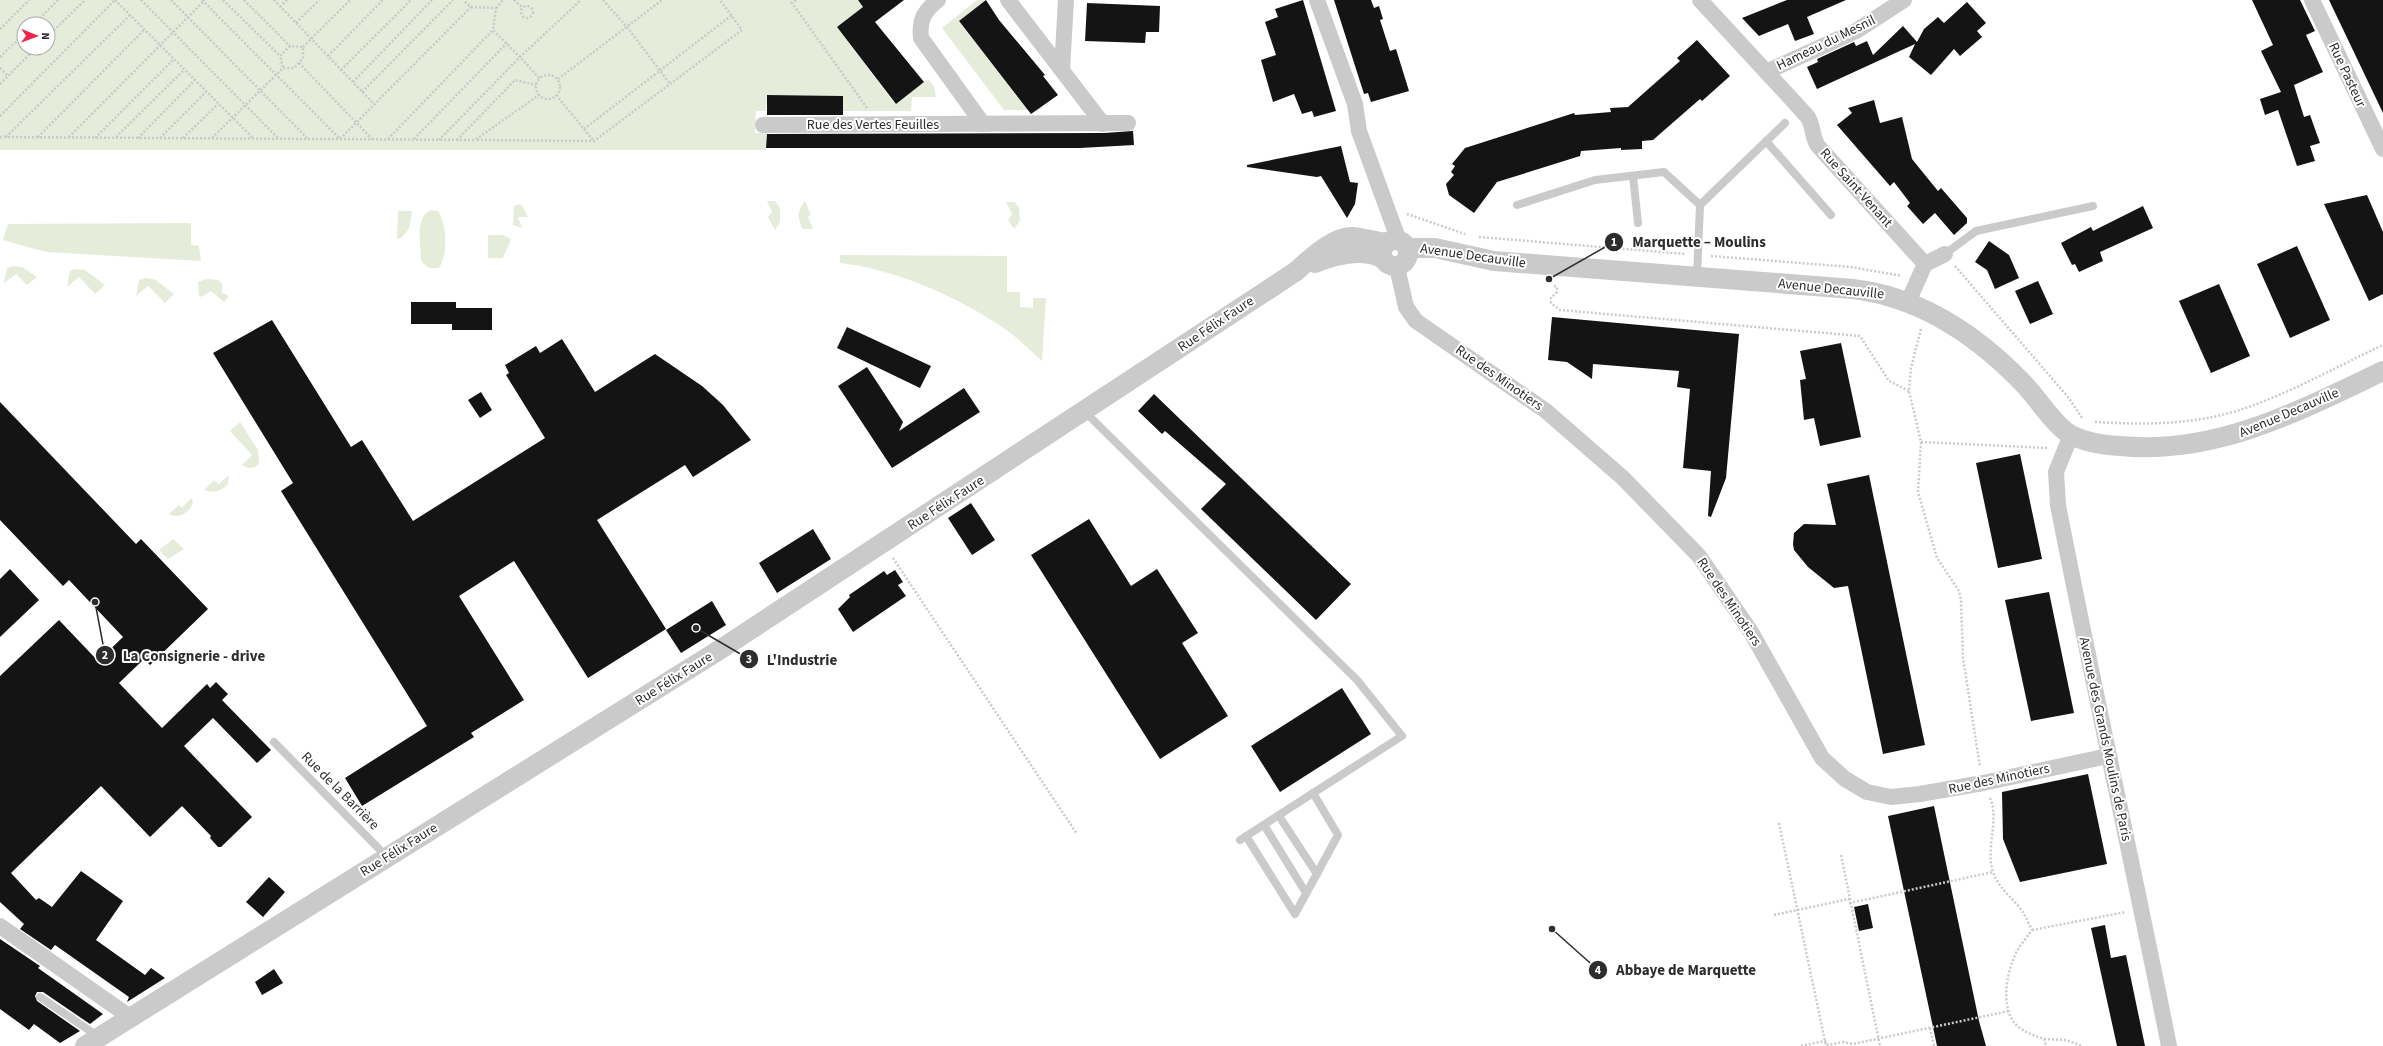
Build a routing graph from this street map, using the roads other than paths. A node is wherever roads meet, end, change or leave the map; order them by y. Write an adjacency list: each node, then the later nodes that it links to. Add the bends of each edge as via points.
1 (938, 0): 12 (street, via 924,13 921,20 921,38)
2 (1008, 0): 8 (street)
3 (1066, 0): 8 (street)
4 (1317, 0): 23 (street, via 1355,104 1359,131)
5 (1700, 0): 9 (street, Rue Saint-Venant)
6 (1904, 0): 9 (street, Hameau du Mesnil, via 1856,31)
7 (2312, 0): 16 (street, Rue Pasteur)
8 (1062, 70): 13 (street)
9 (1768, 72): 25 (street, Rue Saint-Venant, via 1811,120 1812,136 1818,146)
10 (1128, 123): 13 (street, Rue des Vertes Feuilles)
11 (1785, 123): 15 (lane)
12 (983, 124): 13 (street, Rue des Vertes Feuilles); 14 (street, Rue des Vertes Feuilles)
13 (1103, 124)
14 (763, 125)
15 (1766, 141): 19 (lane); 21 (lane)
16 (2383, 148)
17 (1633, 176): 18 (lane, via 1595,180); 19 (lane, via 1664,172); 22 (lane)
18 (1517, 204)
19 (1700, 206): 26 (lane)
20 (2092, 206): 24 (lane, via 1976,231)
21 (1831, 215)
22 (1638, 223)
23 (1394, 251): 26 (street, Avenue Decauville, via 1435,248 1494,261); 29 (street, Rue Félix Faure, via 1344,254 1324,259 1295,272); 32 (street, Rue des Minotiers, via 1406,307 1416,321 1546,411 1623,478 1699,556 1751,632 1822,758 1845,779 1867,792 1891,797 1983,783)
24 (1945, 254): 25 (street)
25 (1925, 264): 27 (street)
26 (1696, 277): 27 (street, Avenue Decauville, via 1861,290)
27 (1908, 302): 30 (street, Avenue Decauville, via 1927,310 1973,338 1998,359 2023,382 2060,426)
28 (2383, 371): 30 (street, Avenue Decauville, via 2269,424 2234,436 2164,447)
29 (1084, 411): 33 (lane, via 1357,680 1402,736); 36 (street, Rue Félix Faure, via 724,647)
30 (2068, 442): 32 (street, Avenue des Grands Moulins de Paris, via 2056,472 2058,505)
31 (274, 742): 36 (lane, Rue de la Barrière)
32 (2108, 756): 43 (street, Avenue des Grands Moulins de Paris)
33 (1313, 793): 34 (lane); 37 (lane, via 1338,835)
34 (1279, 816): 35 (lane); 37 (lane)
35 (1264, 825): 38 (lane); 38 (lane, via 1243,838 1295,914)
36 (388, 857): 41 (street, Rue Félix Faure)
37 (1317, 874): 38 (lane)
38 (1306, 893)
39 (0, 926): 41 (street)
40 (40, 997): 42 (lane)
41 (130, 1017): 42 (street, Rue Félix Faure)
42 (92, 1041)
43 (2169, 1046)

